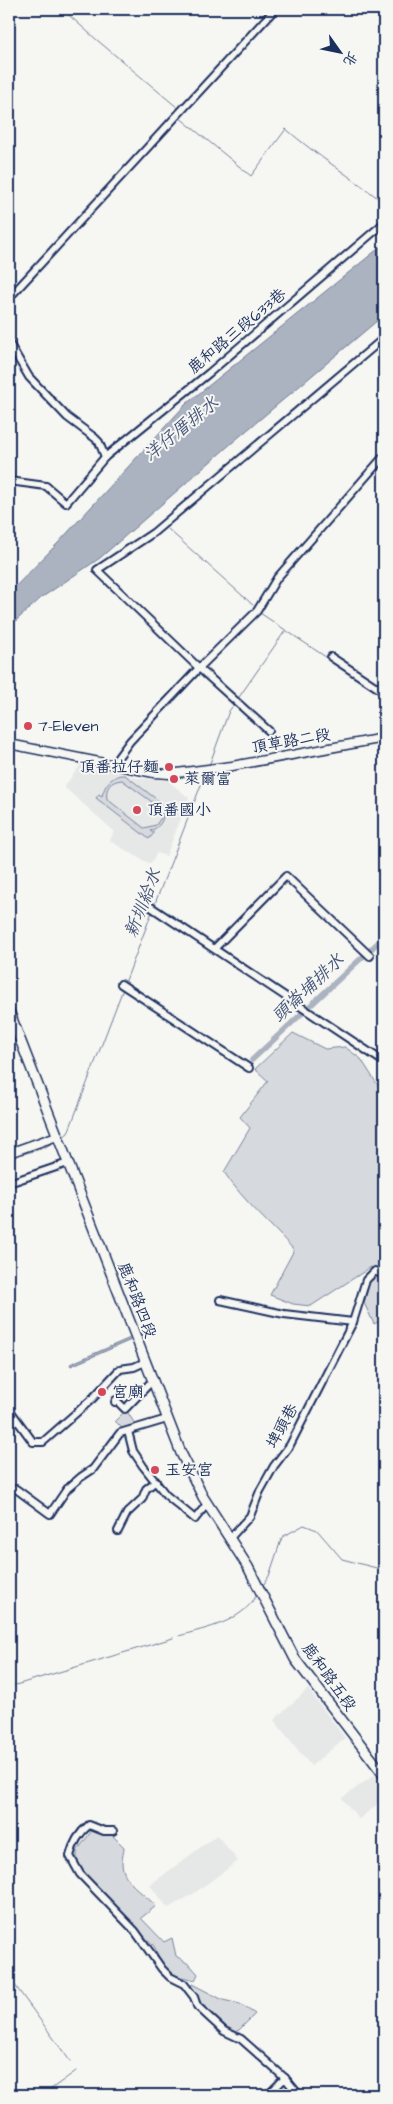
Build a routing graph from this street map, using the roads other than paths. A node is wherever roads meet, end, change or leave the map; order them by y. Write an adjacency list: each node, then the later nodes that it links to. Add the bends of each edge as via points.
1 (275, 9): 3 (street)
2 (384, 223): 7 (street, 鹿和路三段633巷)
3 (9, 298)
4 (384, 338): 10 (street, via 153,533 97,570)
5 (9, 343): 7 (street, via 29,377 67,417 99,442)
6 (384, 456): 10 (street, via 277,578 257,611)
7 (105, 457): 8 (street, 鹿和路三段633巷, via 66,503 46,486 9,481)
8 (9, 472)
9 (331, 657): 11 (street)
10 (199, 668): 12 (street); 15 (street, via 130,741)
11 (384, 692)
12 (269, 731)
13 (384, 738): 15 (street, 頂草路二段, via 202,770 161,774)
14 (9, 744): 15 (street, 頂草路二段)
15 (113, 764)
16 (148, 905): 17 (street)
17 (215, 948): 18 (street, via 286,876); 21 (street)
18 (367, 954)
19 (121, 984): 22 (street)
20 (9, 1011): 23 (main road, 鹿和路四段)
21 (384, 1062)
22 (250, 1068)
23 (57, 1136): 24 (street); 25 (main road, 鹿和路四段)
24 (9, 1153)
25 (68, 1163): 26 (street); 30 (main road, 鹿和路四段)
26 (9, 1183)
27 (384, 1276): 29 (street, 埤頭巷, via 375,1271 366,1280)
28 (220, 1300): 29 (street, via 284,1314)
29 (353, 1322): 40 (street, 埤頭巷, via 290,1445 260,1491 250,1516)
30 (145, 1362): 31 (main road, 鹿和路四段); 33 (street, via 120,1369 92,1399 43,1442 34,1442)
31 (153, 1380): 32 (street, via 125,1409 116,1400); 34 (main road, 鹿和路四段)
32 (114, 1402)
33 (9, 1409)
34 (167, 1419): 35 (street); 38 (main road, 鹿和路四段)
35 (128, 1431): 36 (street, via 133,1451); 37 (street, via 120,1433 94,1469 67,1489 50,1514)
36 (156, 1481): 38 (street, via 166,1495 195,1519); 39 (street, via 127,1513)
37 (16, 1489)
38 (207, 1504): 40 (main road, 鹿和路四段)
39 (118, 1530)
40 (230, 1538): 41 (main road, 鹿和路四段)
41 (261, 1592): 42 (main road, 鹿和路五段, via 295,1659)
42 (384, 1775)
43 (114, 1830): 44 (street, via 104,1831 89,1825 81,1833 72,1846 70,1856 80,1874 135,1931 162,1969 184,1984 197,2006)
44 (285, 2078): 45 (street); 46 (street)
45 (268, 2095)
46 (300, 2095)

